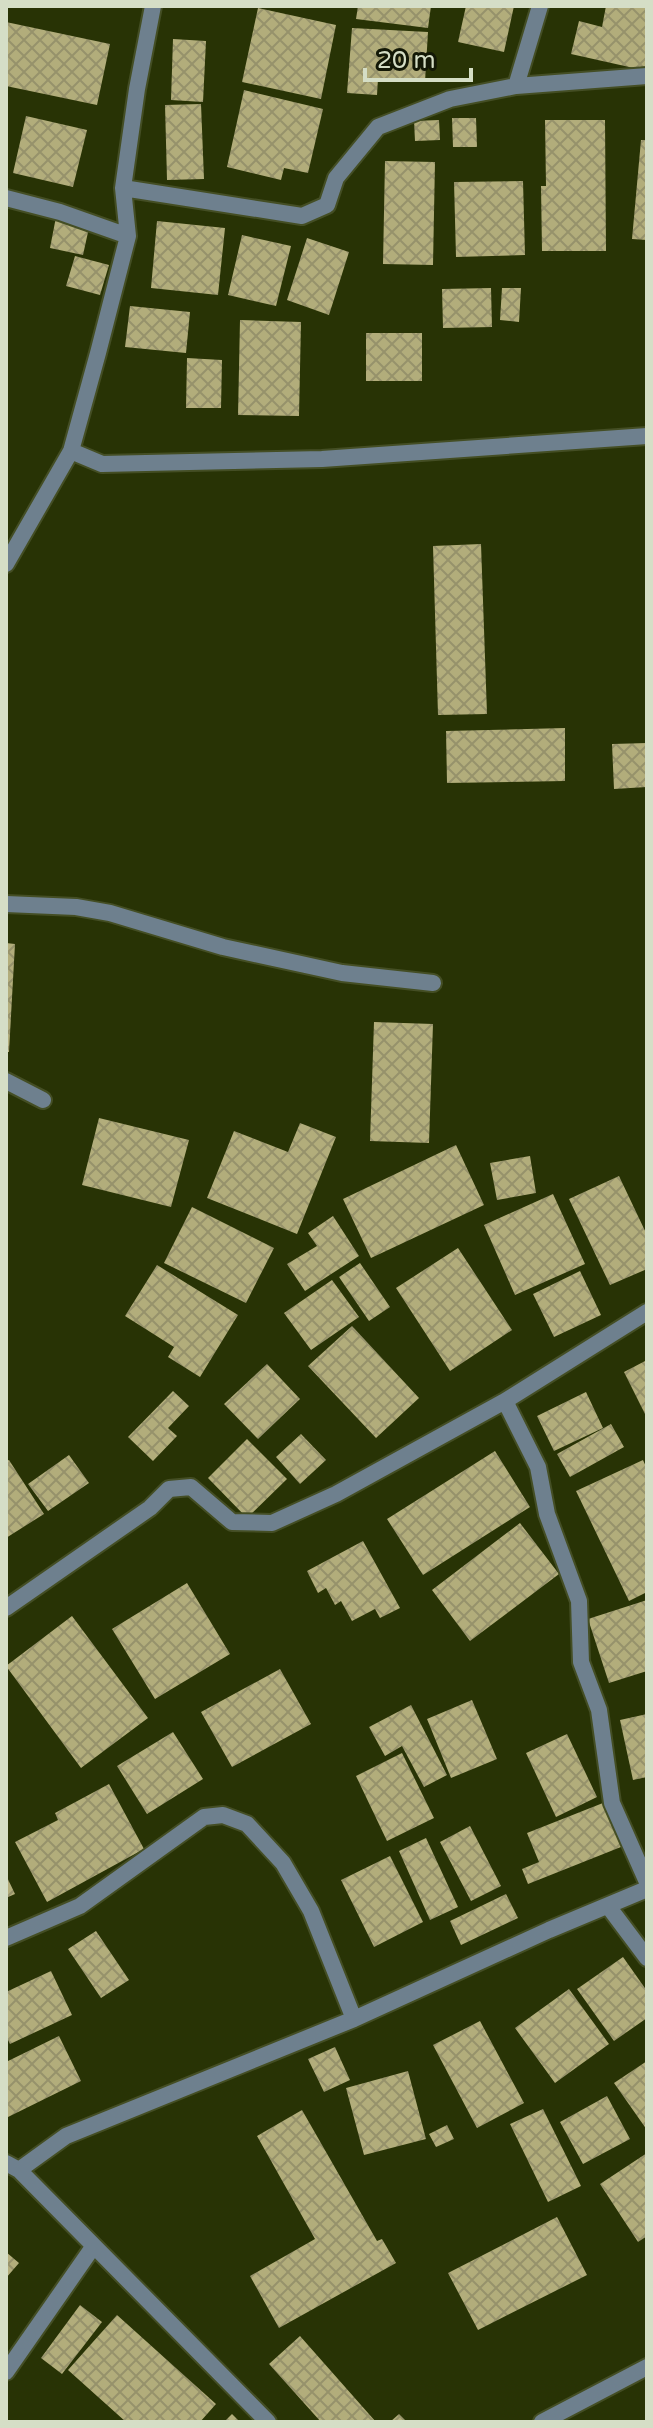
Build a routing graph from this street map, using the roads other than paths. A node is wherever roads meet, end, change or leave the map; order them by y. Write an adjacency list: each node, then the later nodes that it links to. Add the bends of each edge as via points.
1 (153, 6): 5 (street)
2 (540, 6): 4 (street)
3 (647, 76): 4 (street)
4 (516, 86): 5 (street, via 450,99 378,127 336,178 327,205 302,216)
5 (123, 188): 7 (street)
6 (6, 198): 7 (street)
7 (128, 236): 9 (street)
8 (647, 436): 9 (street, via 322,459 102,464)
9 (71, 451): 10 (street)
10 (6, 564)
11 (6, 904): 12 (street, via 110,913 223,947 342,973)
12 (433, 983)
13 (6, 1081): 14 (street)
14 (43, 1100)
15 (647, 1312): 16 (street)
16 (505, 1401): 17 (street, via 272,1523 232,1522 191,1487 169,1489 150,1508); 18 (street, via 538,1467 547,1514 579,1601 581,1662 599,1710 612,1803)
17 (6, 1608)
18 (647, 1882)
19 (647, 1889): 20 (street)
20 (608, 1906): 22 (street); 23 (street)
21 (6, 1938): 23 (street, via 80,1906 204,1817 223,1815 247,1824 283,1863 311,1911)
22 (647, 1958)
23 (354, 2019): 24 (street, via 66,2136)
24 (13, 2167): 25 (street)
25 (93, 2247): 27 (street); 28 (street)
26 (647, 2367): 29 (street)
27 (6, 2372)
28 (268, 2422)
29 (542, 2422)

